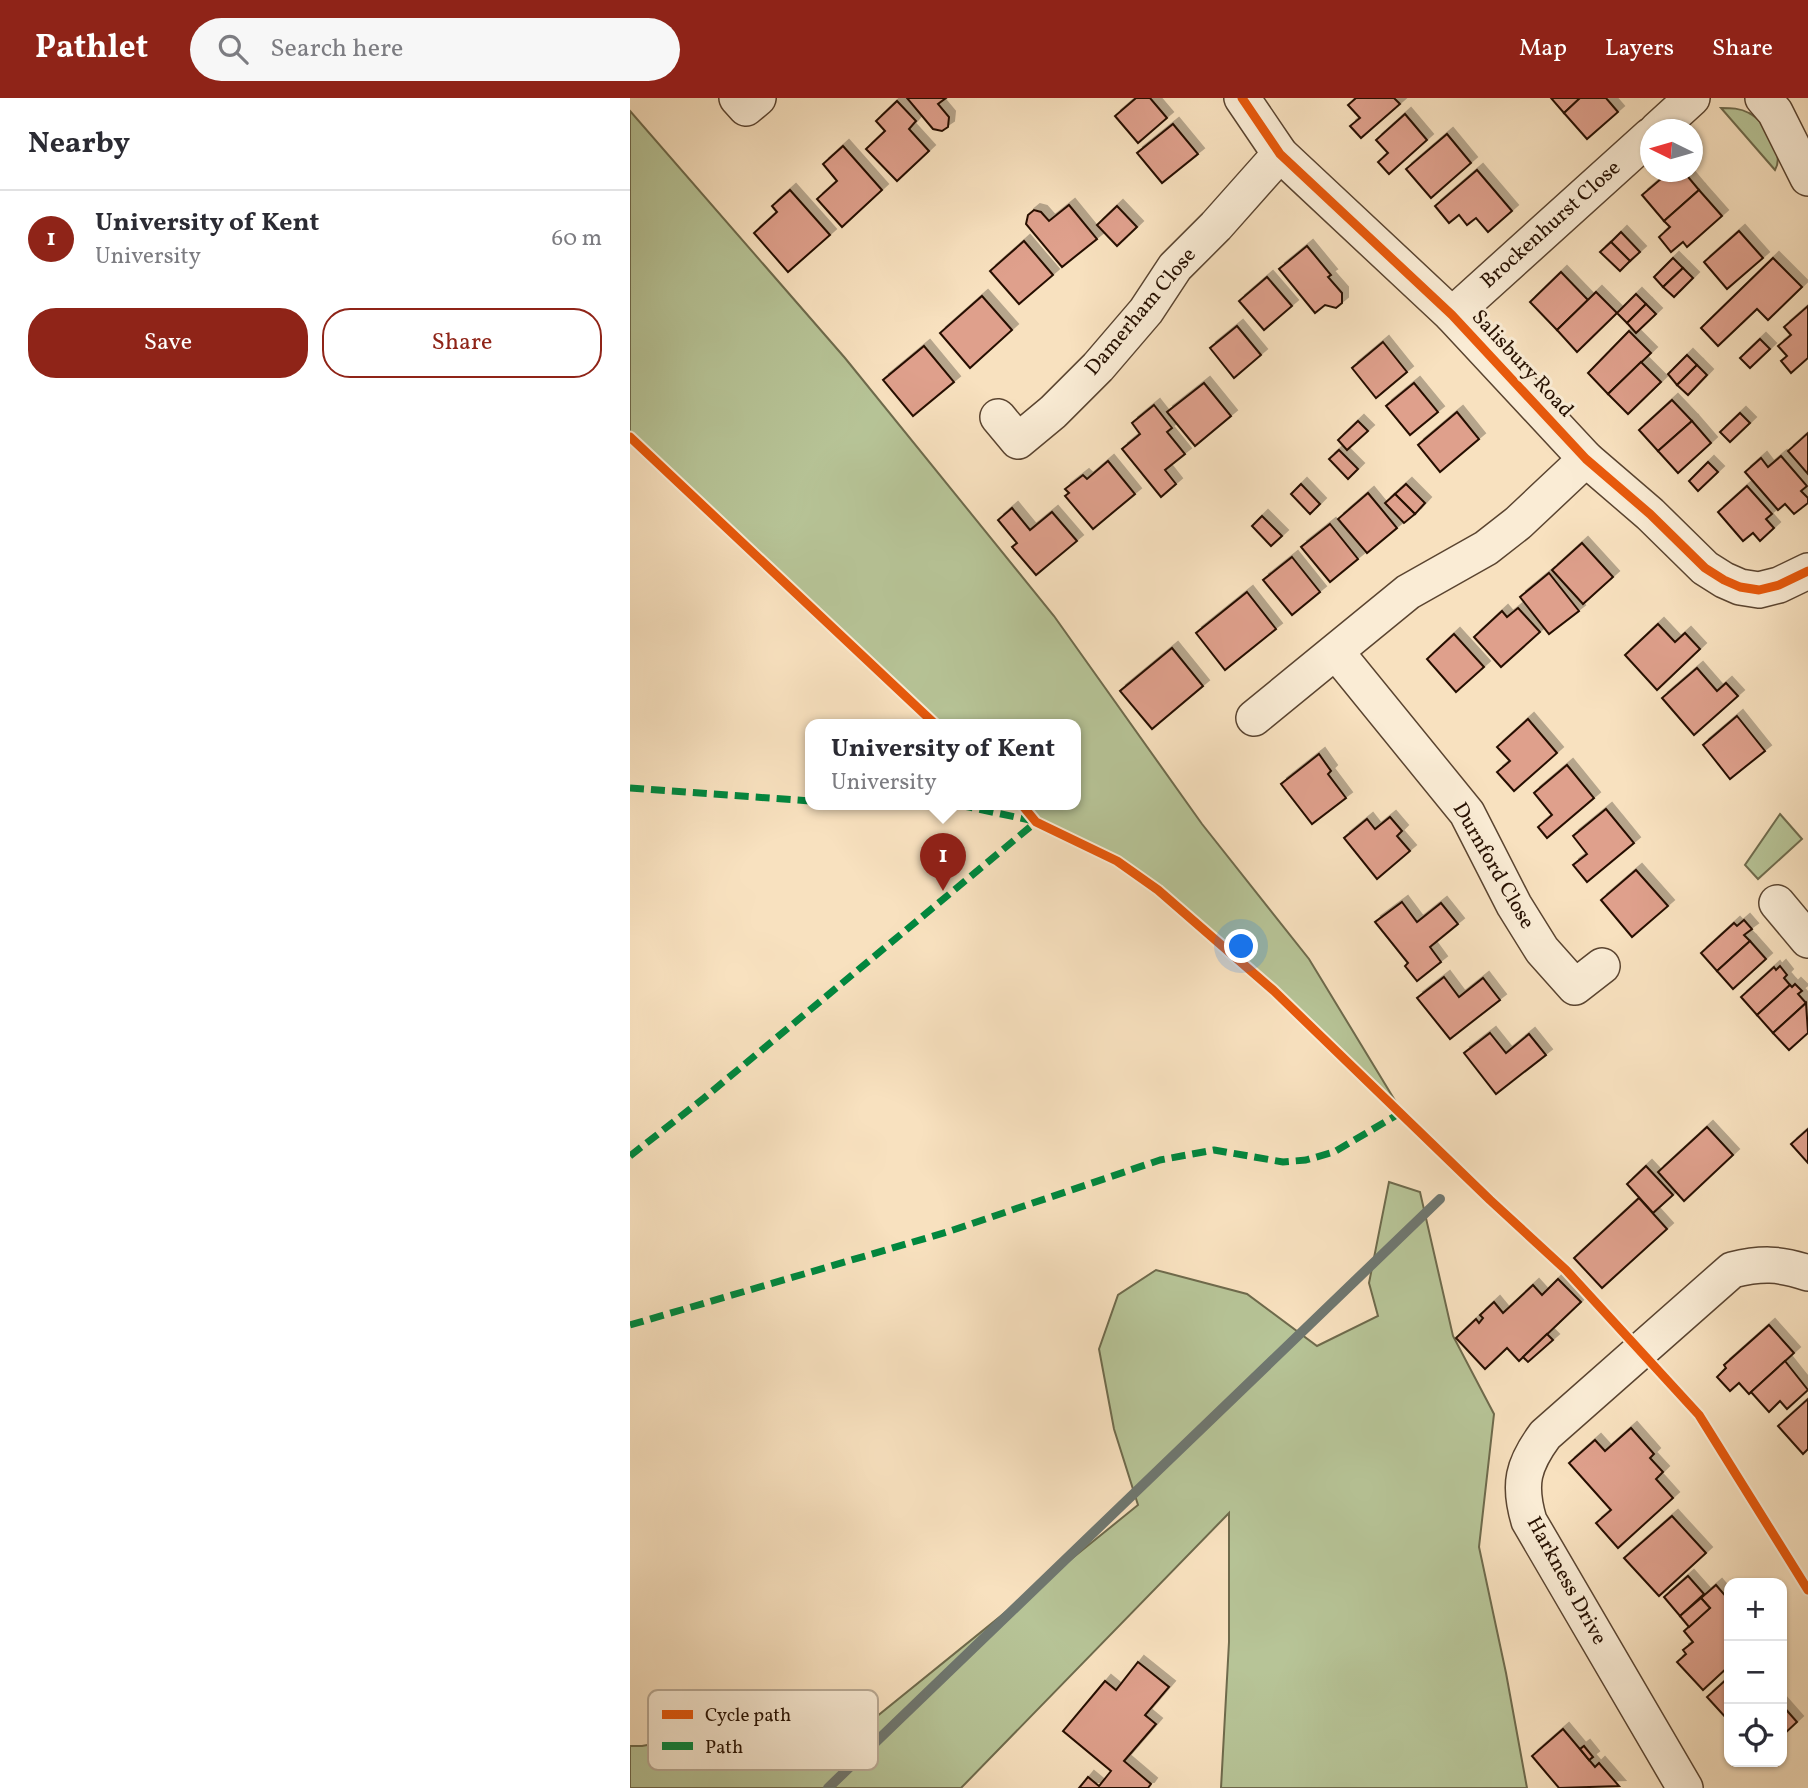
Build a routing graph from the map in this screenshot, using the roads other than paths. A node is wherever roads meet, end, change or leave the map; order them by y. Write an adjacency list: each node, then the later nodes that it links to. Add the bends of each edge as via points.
1 (737, 98): 2 (street, via 746,108)
2 (758, 98)
3 (1242, 98): 8 (street, Salisbury Road)
4 (1692, 98): 6 (street)
5 (1763, 98): 9 (street)
6 (1669, 119)
7 (1640, 145): 10 (street, Brockenhurst Close)
8 (1280, 155): 10 (street, Salisbury Road); 11 (street, Damerham Close, via 1175,267 1146,311 1053,412 1018,441)
9 (1808, 178)
10 (1452, 315): 12 (street, Salisbury Road)
11 (998, 417)
12 (1586, 459): 13 (street, Salisbury Road, via 1724,580 1759,590 1779,586); 14 (street, via 1486,548 1408,592)
13 (1808, 571)
14 (1336, 652): 15 (street); 18 (street, Durnford Close, via 1466,813 1542,950 1575,987)
15 (1254, 718)
16 (1777, 903): 17 (street)
17 (1808, 940)
18 (1602, 966)
19 (1808, 1273): 20 (street, Harkness Drive, via 1786,1265 1756,1264 1732,1270 1545,1435 1525,1470 1522,1501 1528,1521)
20 (1685, 1788)

